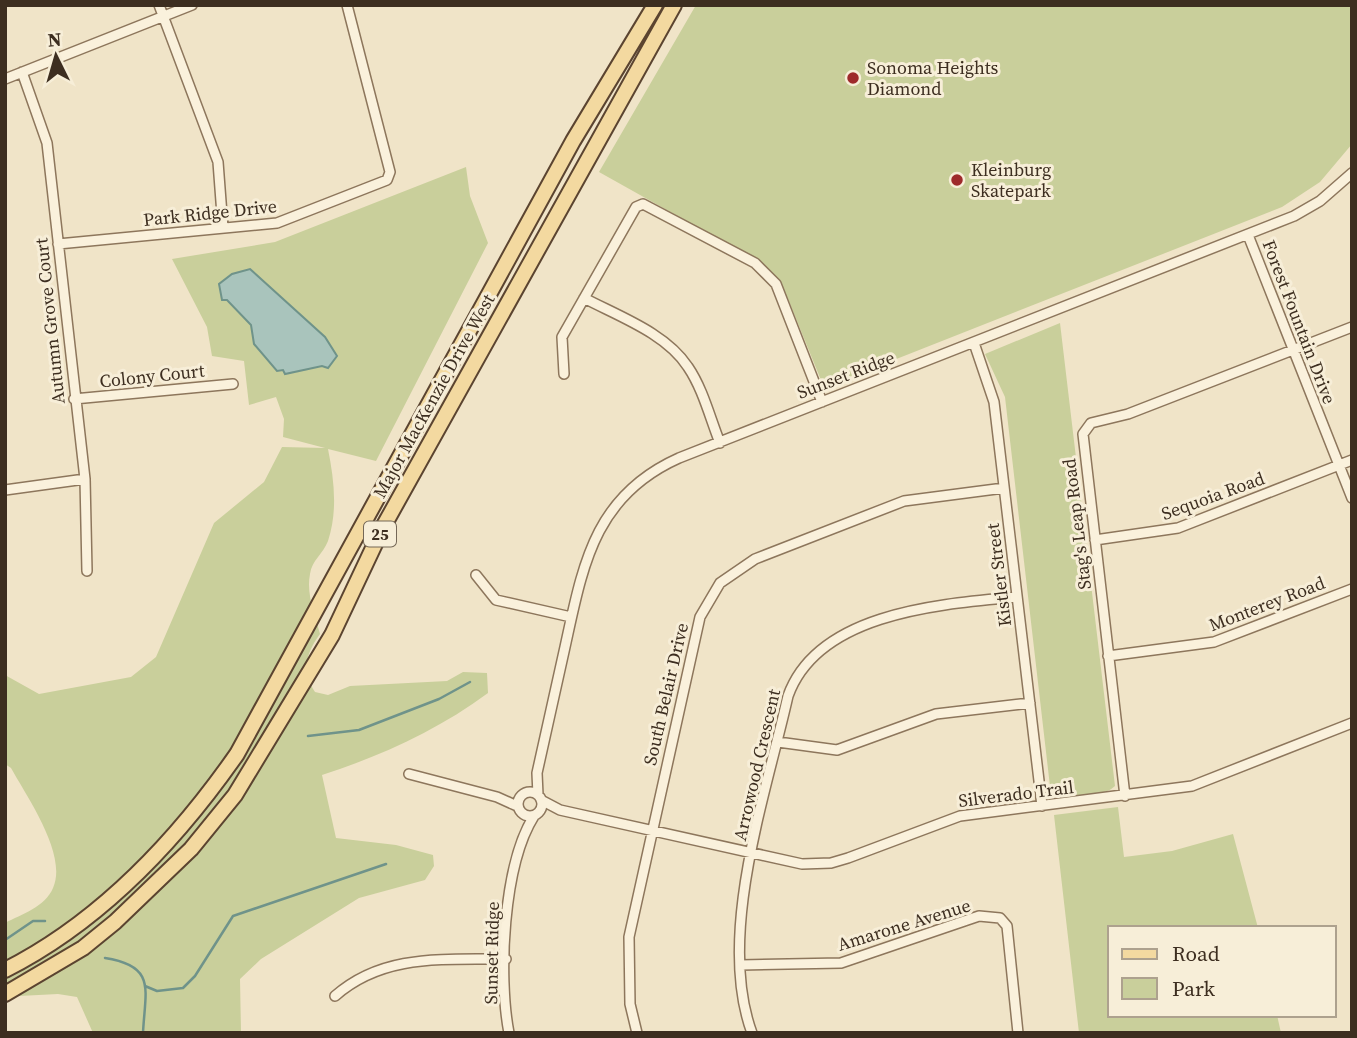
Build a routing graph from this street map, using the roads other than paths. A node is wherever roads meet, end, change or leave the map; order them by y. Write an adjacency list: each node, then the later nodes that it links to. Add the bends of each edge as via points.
1 (159, 5): 6 (street)
2 (192, 5): 6 (street)
3 (347, 5): 10 (street, Park Ridge Drive, via 390,172 387,180 277,223)
4 (654, 5): 51 (main road, Major MacKenzie Drive West / 25, via 573,142 237,754 176,834 118,892 74,927)
5 (674, 5): 52 (main road, Major MacKenzie Drive West / 25, via 382,529 332,635 235,795 191,849 115,922 83,948)
6 (163, 15): 7 (street); 10 (street, via 218,162)
7 (22, 72): 8 (street); 12 (street, Autumn Grove Court, via 47,144)
8 (5, 79)
9 (1352, 173): 11 (street, Sunset Ridge, via 1306,210)
10 (223, 228): 12 (street, Park Ridge Drive)
11 (1248, 235): 15 (street, Sunset Ridge); 16 (street, Forest Fountain Drive)
12 (58, 244): 19 (street, Autumn Grove Court)
13 (584, 298): 17 (street, via 562,337); 20 (street, via 636,207 643,204 755,263 776,284); 21 (street, via 662,340 681,357)
14 (1352, 327): 16 (street)
15 (974, 342): 20 (street, Sunset Ridge); 25 (street, Kistler Street, via 993,394)
16 (1293, 349): 23 (street, Forest Fountain Drive); 28 (street, Stag's Leap Road, via 1128,414 1091,423 1083,447)
17 (564, 374)
18 (233, 384): 19 (street, Colony Court)
19 (74, 399): 24 (street, Autumn Grove Court)
20 (822, 402): 21 (street, Sunset Ridge)
21 (720, 443): 33 (street, Sunset Ridge, via 662,466 620,500 590,547)
22 (1352, 460): 23 (street, Sequoia Road)
23 (1339, 466): 27 (street, Forest Fountain Drive); 28 (street, Sequoia Road, via 1178,528)
24 (85, 479): 26 (street); 29 (street, Autumn Grove Court)
25 (1004, 488): 32 (street, Kistler Street); 46 (street, South Belair Drive, via 896,504 755,559 720,583 700,617)
26 (5, 490)
27 (1352, 498)
28 (1095, 540): 34 (street, Stag's Leap Road)
29 (87, 570)
30 (476, 575): 33 (street, via 496,600)
31 (1352, 589): 34 (street, Monterey Road, via 1214,642)
32 (1017, 597): 35 (street, Kistler Street); 37 (street, Arrowood Crescent, via 914,608 833,640 811,657 796,677)
33 (571, 617): 38 (street, Sunset Ridge)
34 (1108, 656): 40 (street, Stag's Leap Road)
35 (1030, 703): 37 (street, via 936,714 837,750); 43 (street, Kistler Street)
36 (1352, 723): 40 (street, Silverado Trail, via 1192,786)
37 (778, 742): 48 (street, Arrowood Crescent)
38 (537, 773): 41 (street, Sunset Ridge); 42 (street, Sunset Ridge)
39 (409, 774): 42 (street)
40 (1125, 796): 43 (street, Silverado Trail)
41 (540, 797): 42 (street, Silverado Trail); 44 (street, Silverado Trail); 45 (street, Sunset Ridge)
42 (520, 801): 45 (street, via 526,816); 47 (street, Sunset Ridge)
43 (1042, 806): 48 (street, Silverado Trail, via 953,817 831,863 802,864)
44 (560, 810): 45 (street, Silverado Trail); 46 (street, Silverado Trail)
45 (536, 815): 47 (street, Sunset Ridge)
46 (652, 831): 48 (street, Silverado Trail); 55 (street, South Belair Drive, via 629,937 630,1004)
47 (524, 833): 49 (street, Sunset Ridge, via 507,901)
48 (752, 853): 50 (street, Arrowood Crescent, via 740,915)
49 (506, 958): 53 (street, via 403,962 354,980); 54 (street, Sunset Ridge)
50 (741, 965): 56 (street, Arrowood Crescent, via 742,998); 57 (street, Amarone Avenue, via 841,963 979,916 1000,918 1007,926)
51 (5, 970)
52 (5, 995)
53 (335, 996)
54 (509, 1033)
55 (637, 1033)
56 (752, 1033)
57 (1018, 1033)

